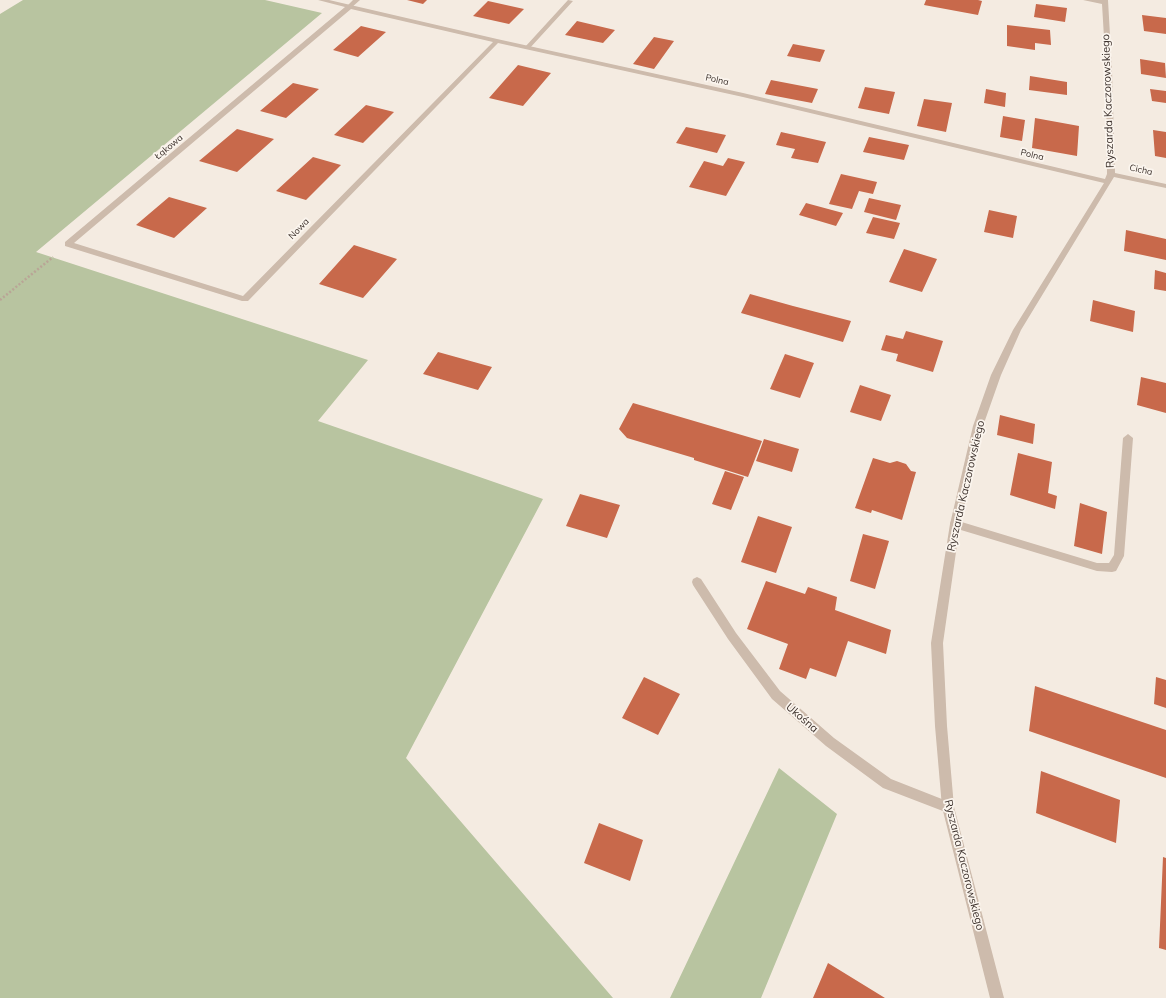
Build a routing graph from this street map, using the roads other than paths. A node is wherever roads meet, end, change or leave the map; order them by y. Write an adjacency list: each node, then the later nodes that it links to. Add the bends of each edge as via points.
1 (321, 0): 6 (street, Polna)
2 (357, 0): 6 (street, Łąkowa)
3 (1086, 0): 5 (street)
4 (570, 1): 8 (street)
5 (1105, 2): 9 (street, Ryszarda Kaczorowskiego, via 1109,71)
6 (349, 7): 7 (street, Polna); 11 (street, Łąkowa)
7 (497, 41): 8 (street, Polna); 11 (street, Nowa, via 245,299)
8 (527, 48): 9 (street, Polna)
9 (1109, 178): 10 (street, Cicha); 13 (street, Ryszarda Kaczorowskiego, via 1017,330 996,375 978,426)
10 (1166, 186)
11 (68, 244)
12 (1128, 438): 13 (street, via 1119,556 1112,568 1097,567)
13 (955, 524): 15 (street, Ryszarda Kaczorowskiego, via 937,643 940,726)
14 (697, 582): 15 (street, Ukośna, via 732,636 776,695 830,742 887,784)
15 (948, 807): 16 (street, Ryszarda Kaczorowskiego)
16 (998, 998)

